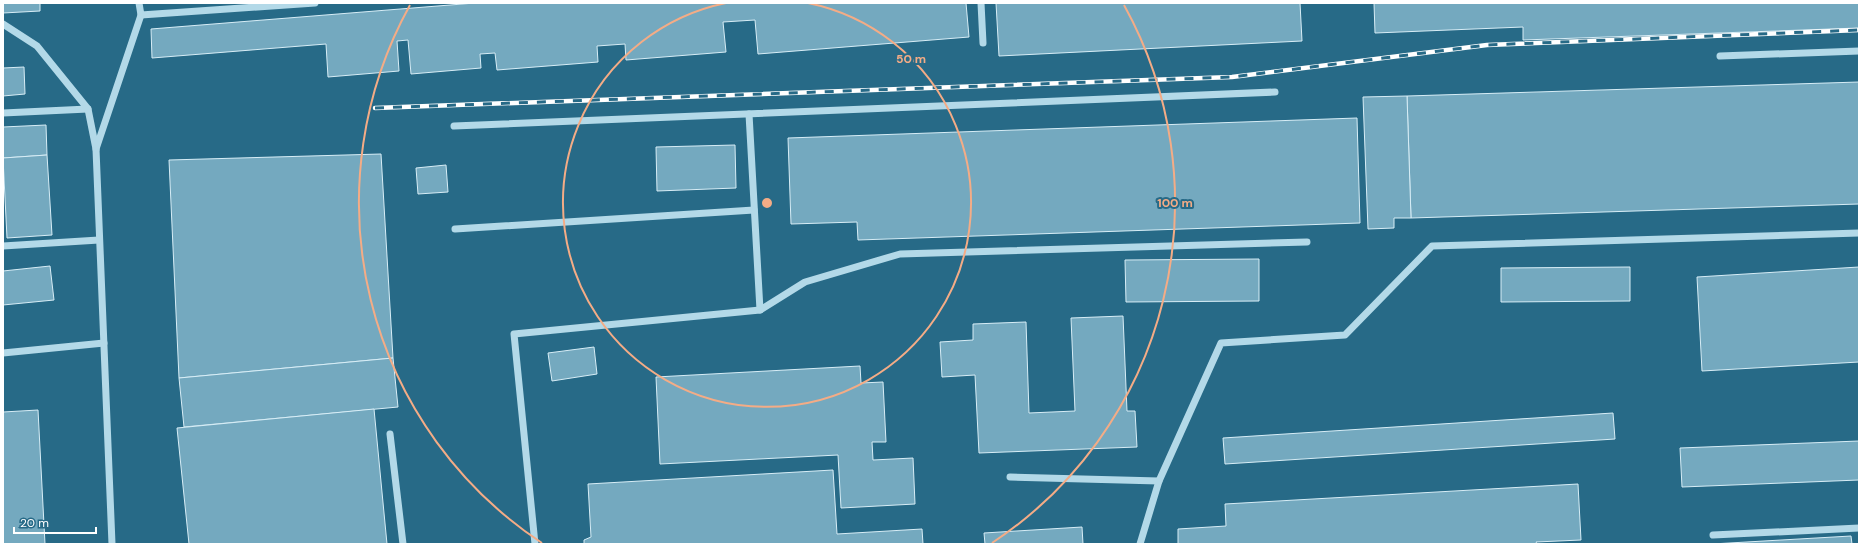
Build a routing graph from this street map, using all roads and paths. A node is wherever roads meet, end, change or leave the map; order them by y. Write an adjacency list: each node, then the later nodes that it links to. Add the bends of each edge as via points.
1 (139, 3): 4 (lane)
2 (315, 3): 4 (lane)
3 (981, 3): 6 (lane)
4 (141, 15): 14 (lane)
5 (3, 24): 10 (lane, via 37,46)
6 (983, 43)
7 (1859, 51): 8 (lane)
8 (1720, 56)
9 (1275, 92): 12 (lane)
10 (88, 109): 11 (lane); 14 (lane)
11 (3, 113)
12 (749, 114): 13 (lane); 15 (lane)
13 (454, 126)
14 (96, 150): 18 (lane)
15 (754, 210): 16 (lane); 21 (lane)
16 (454, 229)
17 (1859, 233): 26 (lane, via 1432,246 1345,335 1221,343)
18 (99, 240): 20 (lane); 22 (lane)
19 (1307, 242): 21 (lane, via 900,254 805,282)
20 (3, 246)
21 (760, 310): 31 (lane, via 514,334)
22 (104, 343): 23 (lane); 29 (lane)
23 (3, 352)
24 (390, 434): 30 (lane)
25 (1010, 477): 26 (lane)
26 (1159, 481): 32 (lane)
27 (1859, 528): 28 (lane)
28 (1713, 535)
29 (112, 544)
30 (403, 544)
31 (535, 544)
32 (1140, 544)

